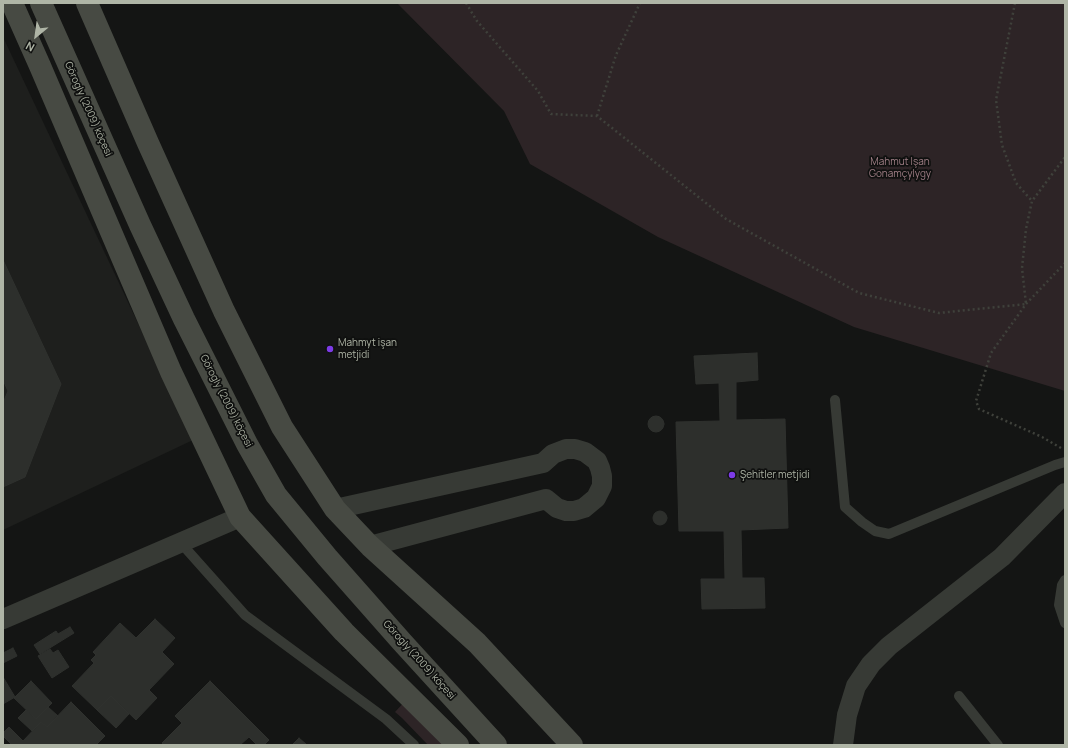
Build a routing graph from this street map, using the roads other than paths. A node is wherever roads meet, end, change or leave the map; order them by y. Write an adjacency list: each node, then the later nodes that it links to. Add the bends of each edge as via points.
1 (12, 3): 8 (main road, via 171,372)
2 (41, 3): 18 (main road, Görogly (2009) köçesi, via 143,233 247,444 276,495 332,563)
3 (87, 3): 7 (main road, via 224,311 282,427)
4 (835, 400): 5 (lane, via 845,507 875,531 889,534)
5 (1065, 462)
6 (1065, 493): 20 (street, via 1002,557 889,646 871,664 856,686 847,715)
7 (335, 509): 10 (main road); 10 (street, via 543,463 553,454 566,449 585,452 597,461 600,468 602,486 596,498 584,508 566,511 557,508 546,499)
8 (240, 517): 9 (street); 17 (main road, via 344,632)
9 (180, 542): 13 (street); 16 (lane, via 245,616 386,719)
10 (370, 546): 19 (main road, via 477,643)
11 (1065, 580): 12 (lane, via 1062,585)
12 (1062, 605): 14 (lane)
13 (3, 619)
14 (1065, 623)
15 (959, 696): 21 (lane)
16 (414, 745)
17 (458, 745)
18 (496, 745)
19 (572, 745)
20 (843, 745)
21 (998, 745)

